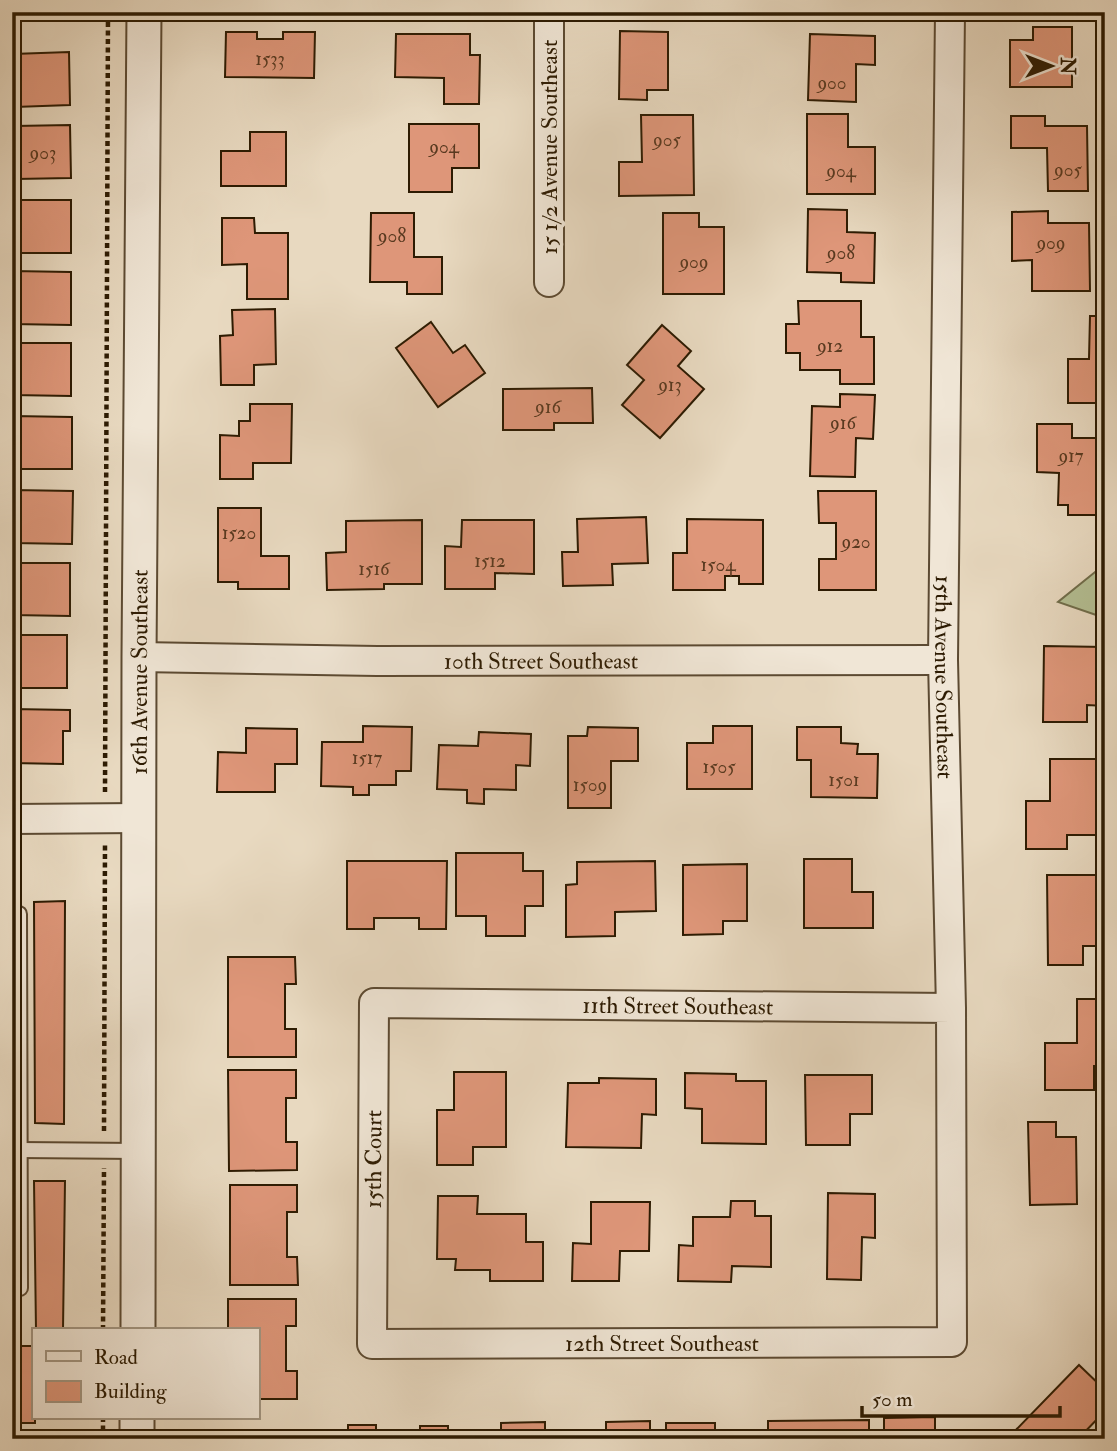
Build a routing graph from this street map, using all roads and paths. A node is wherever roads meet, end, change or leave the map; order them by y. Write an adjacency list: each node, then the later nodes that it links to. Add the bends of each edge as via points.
1 (108, 12): 8 (path)
2 (144, 12): 6 (street, 16th Avenue Southeast)
3 (550, 12): 5 (street, 15 1/2 Avenue Southeast)
4 (950, 12): 7 (street, 15th Avenue Southeast)
5 (549, 282)
6 (139, 657): 7 (street, 10th Street Southeast); 9 (street, 16th Avenue Southeast)
7 (943, 660): 13 (street, 15th Avenue Southeast)
8 (106, 818): 9 (street); 10 (street); 15 (path)
9 (139, 818): 16 (street, 16th Avenue Southeast)
10 (12, 819)
11 (19, 914): 14 (lane)
12 (404, 1003): 13 (street, 11th Street Southeast); 21 (street, 15th Court, via 374,1003)
13 (951, 1008): 20 (street, 15th Avenue Southeast)
14 (19, 1150): 15 (lane); 17 (lane)
15 (104, 1151): 16 (lane); 18 (path)
16 (139, 1151): 19 (street, 16th Avenue Southeast)
17 (20, 1288)
18 (103, 1328)
19 (138, 1328)
20 (952, 1342): 21 (street, 12th Street Southeast)
21 (372, 1344)
22 (103, 1420): 24 (path)
23 (137, 1420): 25 (street)
24 (103, 1439)
25 (137, 1439)

